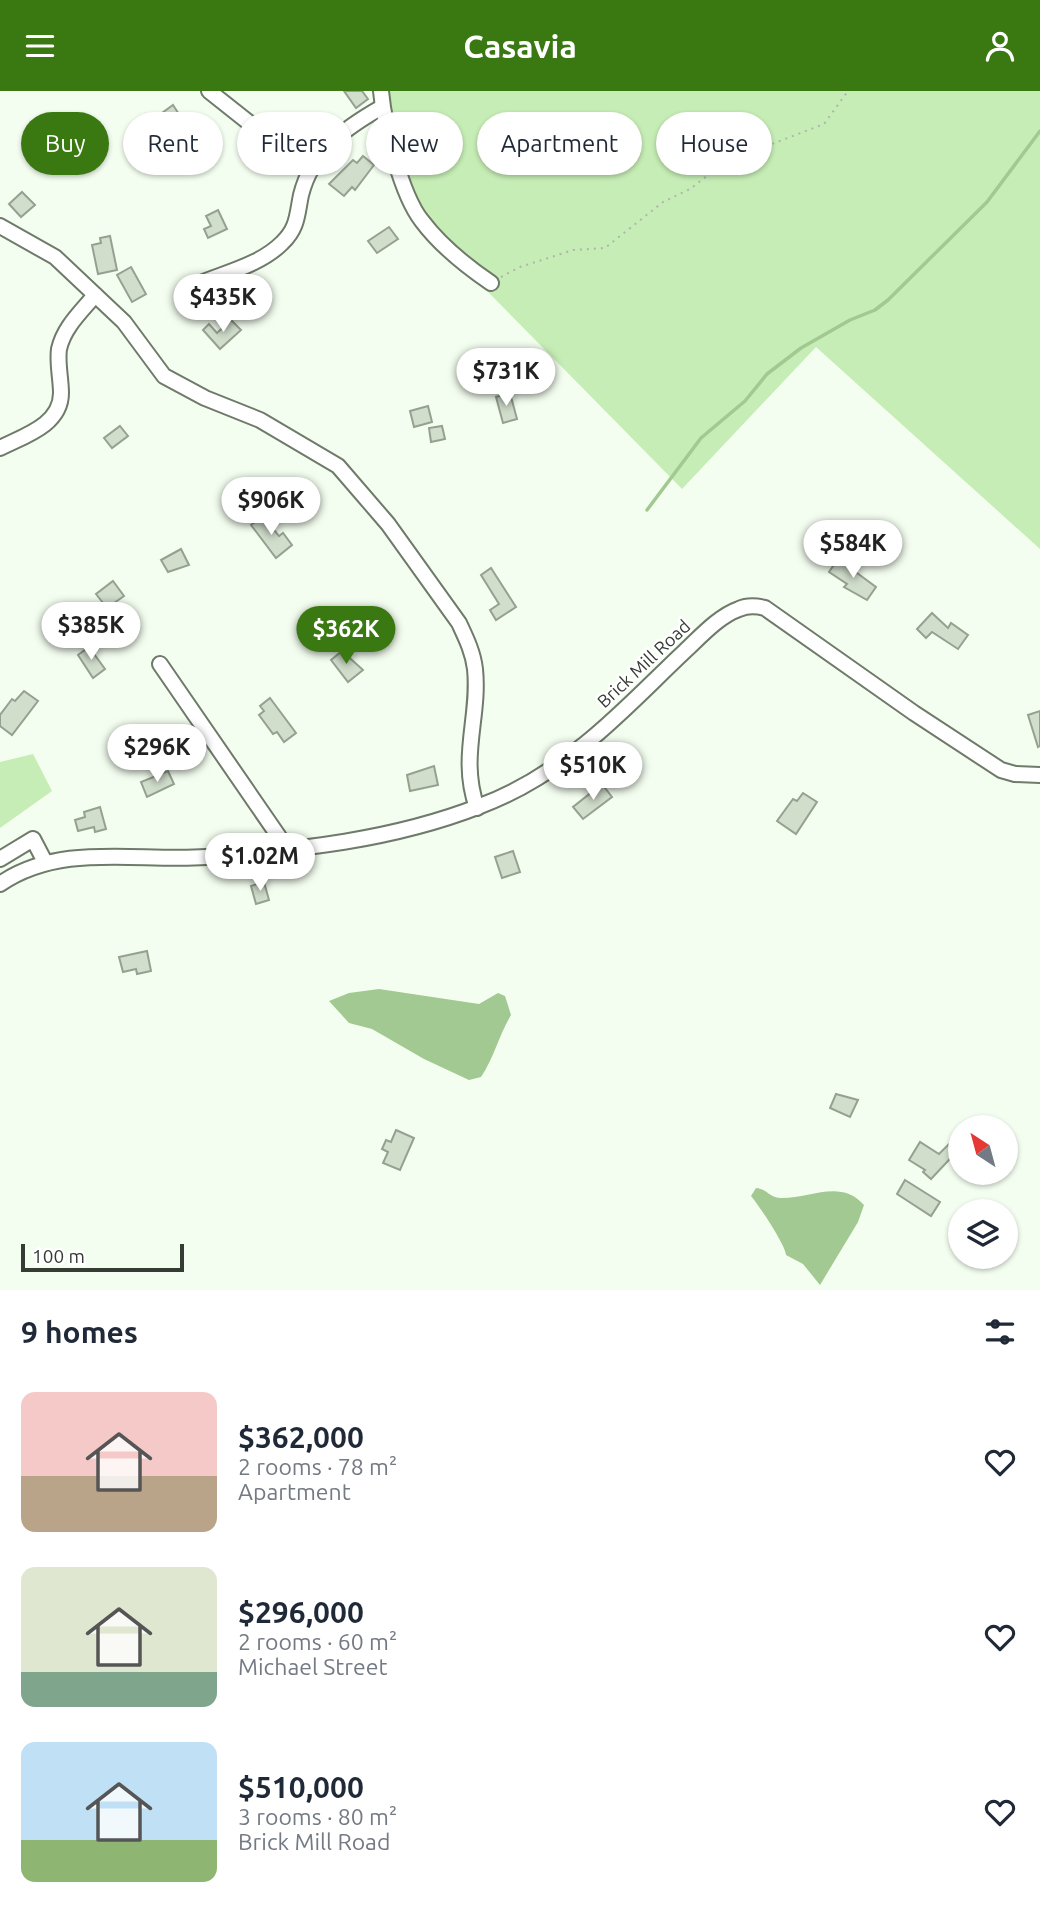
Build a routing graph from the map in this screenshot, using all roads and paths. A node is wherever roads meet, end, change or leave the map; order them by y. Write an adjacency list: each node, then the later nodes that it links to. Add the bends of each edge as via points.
1 (209, 91): 5 (street)
2 (381, 91): 4 (street)
3 (848, 91): 10 (path, via 824,124 725,162 690,189 663,202 605,248 573,250 520,267)
4 (382, 107): 6 (street); 10 (street, via 420,220)
5 (237, 113)
6 (352, 127)
7 (309, 175): 9 (street, via 299,217 284,242 265,257)
8 (0, 226): 11 (street, via 55,257)
9 (201, 283)
10 (491, 283)
11 (95, 295): 12 (street, via 66,330 59,351 61,396 52,417); 15 (street, via 136,335 164,376 260,420 338,466 388,524 458,623 473,658 468,771)
12 (0, 448)
13 (160, 664): 16 (street)
14 (1040, 775): 15 (street, Brick Mill Road, via 1001,770 756,605 739,609 702,635 586,743 548,772)
15 (477, 808): 16 (street, Brick Mill Road, via 414,830)
16 (286, 847): 18 (street, Brick Mill Road, via 196,858 92,857)
17 (0, 859): 18 (street, via 33,839)
18 (45, 862): 19 (street, Brick Mill Road)
19 (0, 884)

